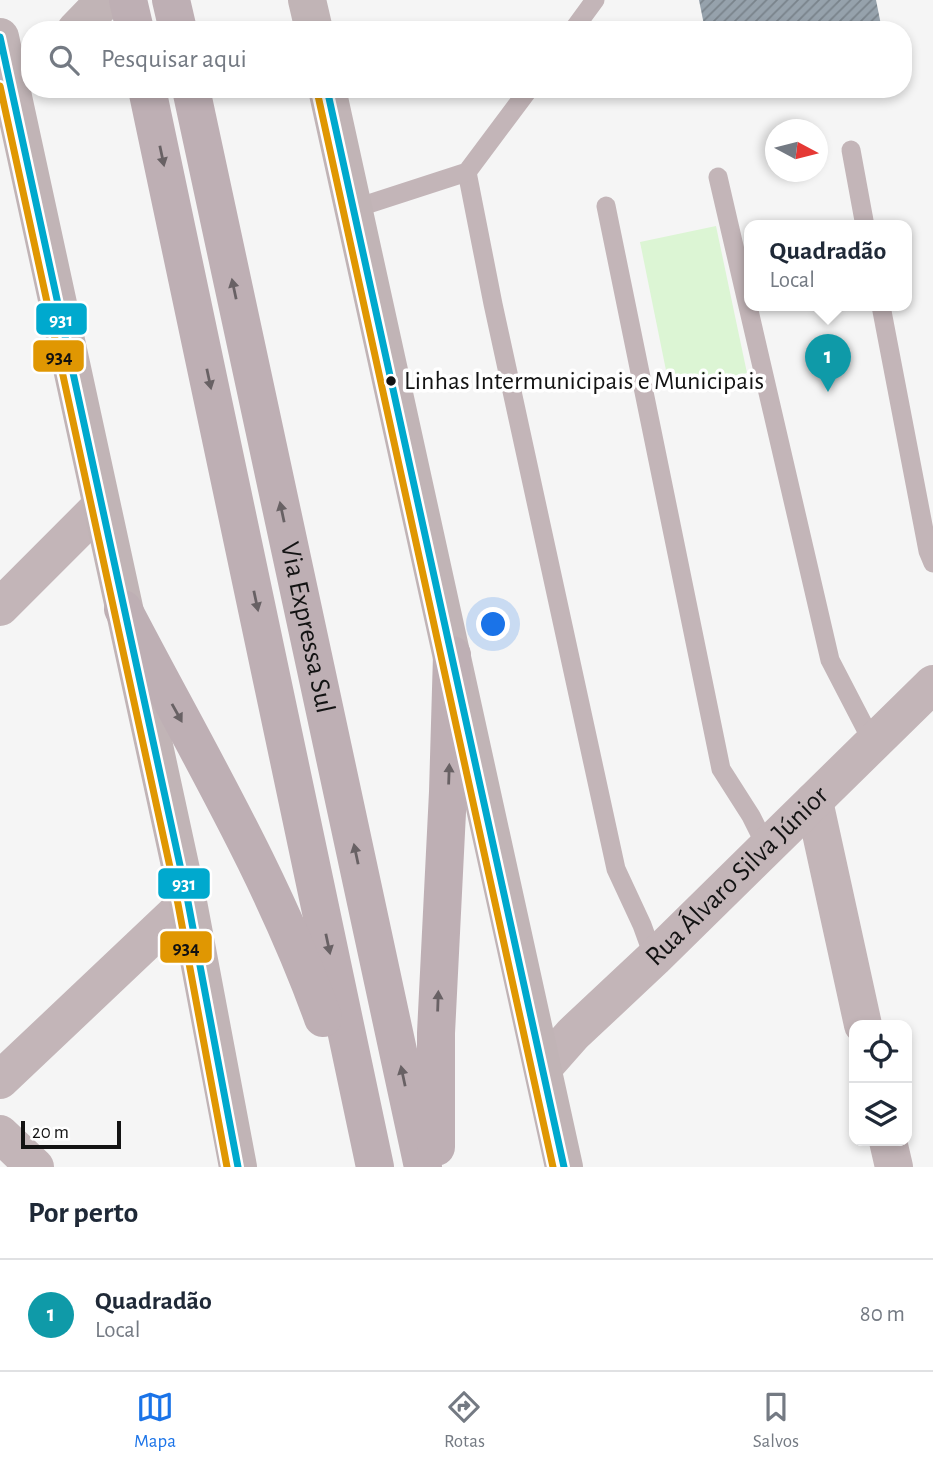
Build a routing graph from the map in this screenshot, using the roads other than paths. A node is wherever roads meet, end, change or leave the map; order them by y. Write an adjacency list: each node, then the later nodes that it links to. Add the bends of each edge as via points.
1 (105, 0): 5 (main road)
2 (128, 0): 6 (highway)
3 (307, 0): 7 (main road)
4 (595, 0): 8 (lane)
5 (85, 21)
6 (133, 21)
7 (312, 21)
8 (580, 21)
9 (0, 37): 10 (main road)
10 (14, 94): 24 (main road)
11 (150, 98): 40 (highway, Via Expressa Sul, one-way to 40)
12 (193, 98): 43 (highway, Via Expressa Sul, one-way to 12)
13 (329, 98): 19 (main road)
14 (521, 98): 16 (lane)
15 (851, 150): 20 (lane)
16 (467, 172): 19 (lane); 34 (lane, via 616,869)
17 (718, 177): 21 (lane)
18 (606, 206): 32 (lane, via 721,769)
19 (353, 209): 28 (main road)
20 (864, 220)
21 (744, 289)
22 (749, 311): 30 (lane, via 830,660)
23 (882, 311): 25 (lane)
24 (102, 506): 26 (street); 27 (main road)
25 (933, 563)
26 (0, 607)
27 (123, 609): 33 (main road); 40 (highway, one-way to 40, via 226,800 286,925)
28 (452, 655): 36 (main road); 44 (highway, one-way to 28, via 436,1033)
29 (933, 684): 30 (street, Rua Álvaro Silva Júnior)
30 (873, 743): 31 (street, Rua Álvaro Silva Júnior)
31 (814, 801): 32 (street, Rua Álvaro Silva Júnior); 35 (street)
32 (767, 848): 34 (street, Rua Álvaro Silva Júnior)
33 (188, 902): 37 (street); 42 (main road)
34 (654, 958): 36 (street, Rua Álvaro Silva Júnior)
35 (862, 1020)
36 (543, 1068): 45 (main road)
37 (0, 1080)
38 (0, 1134): 41 (street)
39 (889, 1146): 46 (street)
40 (374, 1165)
41 (34, 1167)
42 (237, 1167)
43 (423, 1167)
44 (437, 1167)
45 (564, 1167)
46 (894, 1167)

